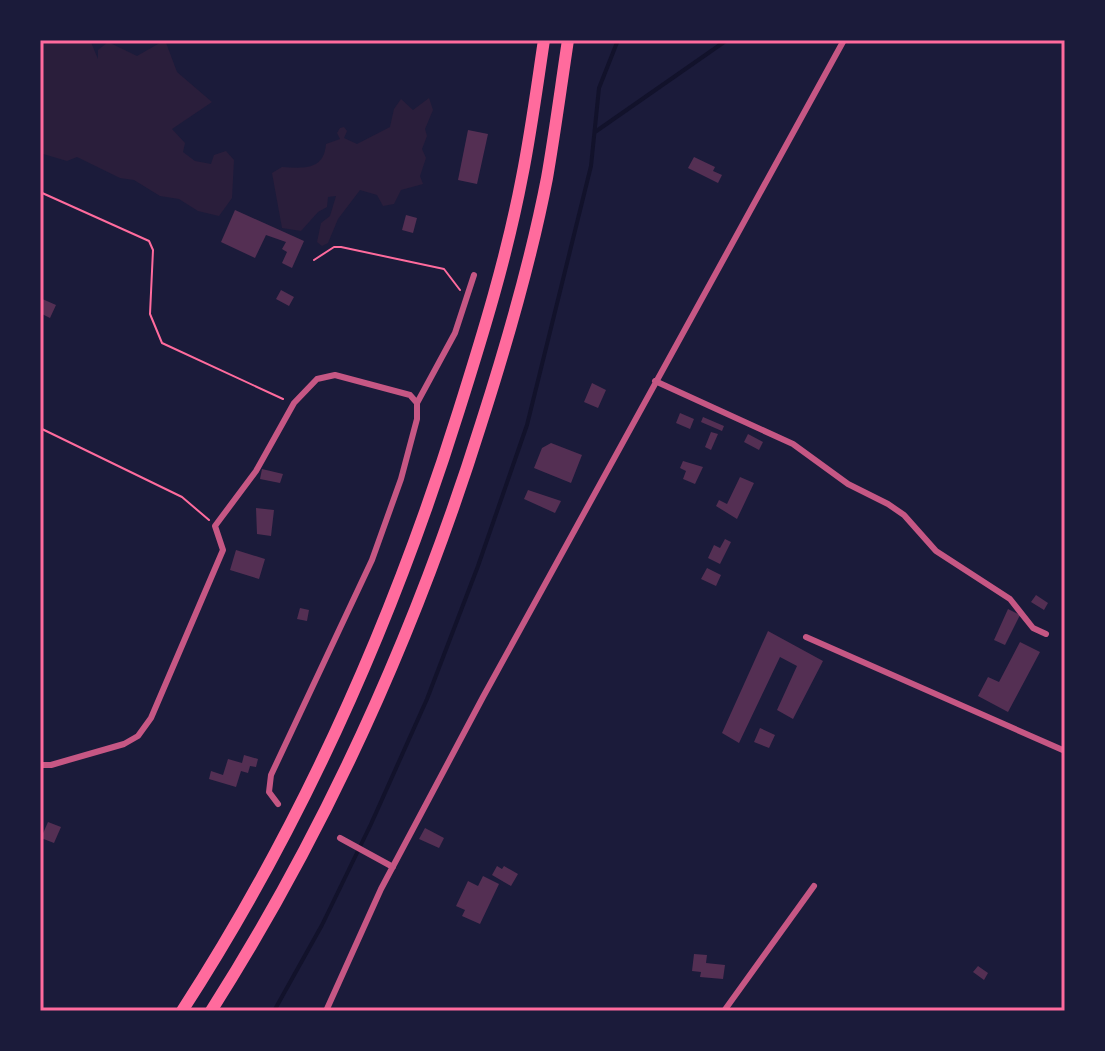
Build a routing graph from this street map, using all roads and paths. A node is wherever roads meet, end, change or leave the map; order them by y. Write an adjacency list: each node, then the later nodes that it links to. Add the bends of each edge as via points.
1 (544, 40): 21 (highway, via 522,178 493,297 426,518 358,688 274,852)
2 (568, 40): 22 (highway, via 547,179 509,336 448,530 380,700 298,865)
3 (844, 40): 8 (street)
4 (40, 192): 9 (path, via 149,241 150,314 162,343)
5 (314, 260): 7 (path, via 334,247 417,261 444,269)
6 (474, 275): 7 (street)
7 (466, 300): 10 (street, via 455,333)
8 (655, 381): 13 (street, via 793,444 848,484 888,504 936,551 1010,599 1033,628); 19 (street)
9 (294, 403): 10 (street, via 317,379 335,375 410,395); 12 (street, via 256,471)
10 (417, 403): 17 (street, via 401,479 372,560 271,775 269,792)
11 (40, 428): 12 (path, via 182,497)
12 (215, 526): 16 (street, via 223,550 151,718 138,736)
13 (1046, 634)
14 (806, 637): 15 (street)
15 (1065, 751)
16 (40, 765)
17 (278, 804)
18 (340, 838): 19 (street)
19 (393, 867): 23 (street)
20 (814, 886): 24 (street)
21 (182, 1011)
22 (211, 1011)
23 (326, 1011)
24 (724, 1011)

